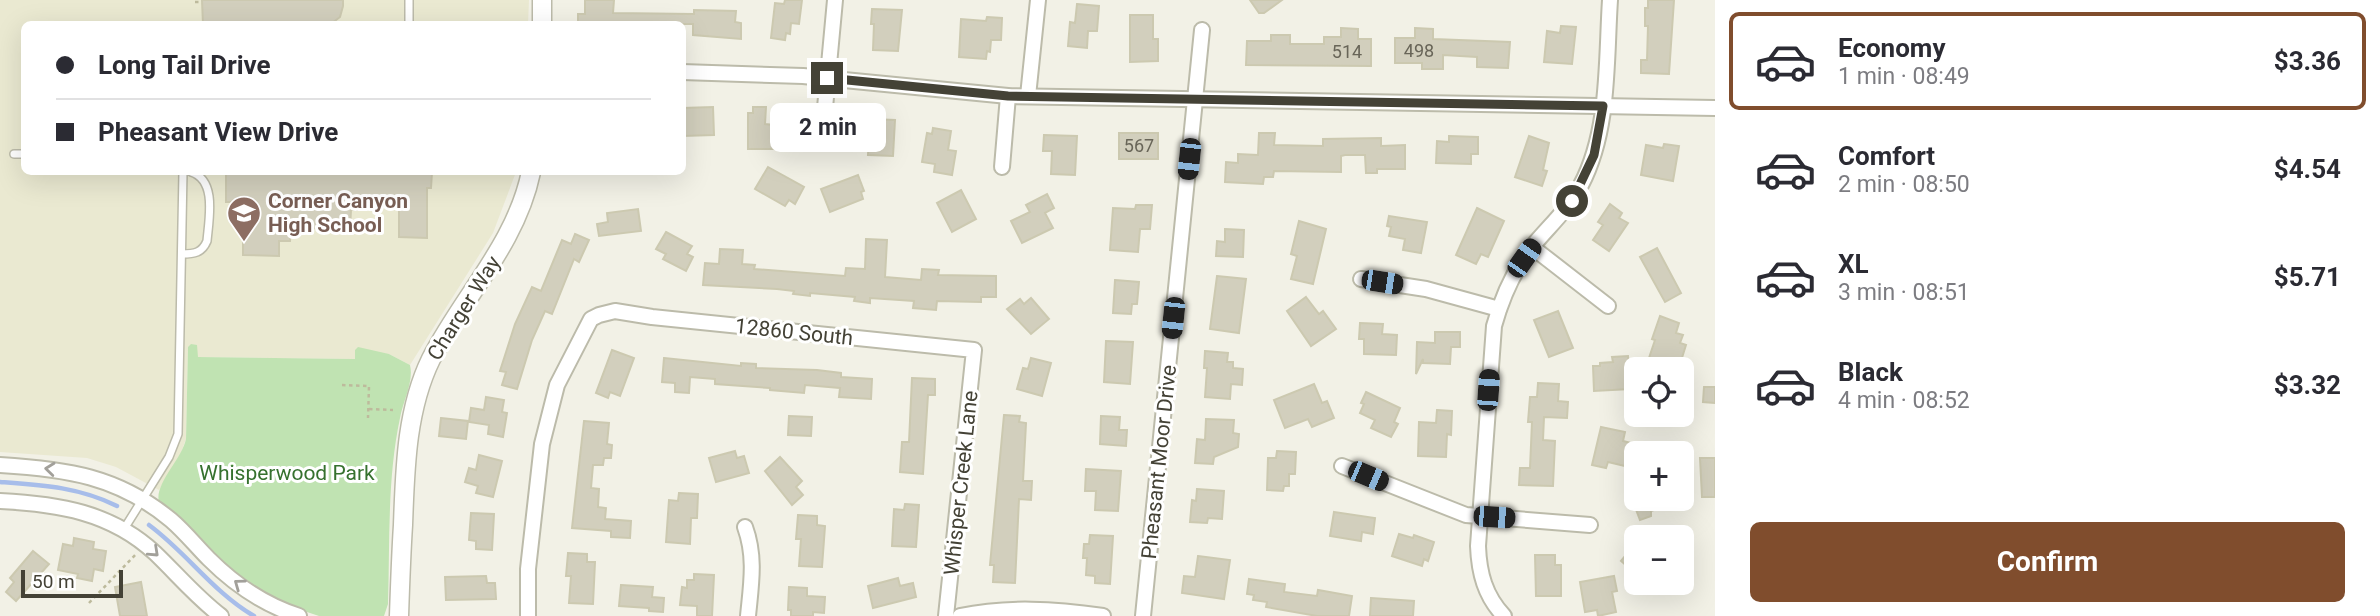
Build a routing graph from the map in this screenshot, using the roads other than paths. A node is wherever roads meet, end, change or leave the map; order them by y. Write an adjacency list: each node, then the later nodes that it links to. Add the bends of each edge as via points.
1 (409, 0): 6 (lane)
2 (542, 0): 7 (street)
3 (835, 0): 10 (street)
4 (1038, 0): 12 (street)
5 (1610, 0): 14 (street)
6 (409, 21)
7 (542, 21)
8 (1202, 30): 13 (street, Pheasant Moor Drive)
9 (686, 72): 10 (street)
10 (827, 78): 11 (street); 16 (street)
11 (1008, 96): 12 (street); 19 (street)
12 (1028, 96): 13 (street)
13 (1195, 99): 14 (street); 45 (street, Pheasant Moor Drive)
14 (1603, 106): 15 (street); 23 (street, via 1594,155 1581,185)
15 (1715, 108)
16 (822, 140)
17 (14, 154): 18 (lane)
18 (21, 154)
19 (1002, 167)
20 (183, 175): 24 (lane)
21 (200, 175): 24 (lane, via 208,187 207,241 196,253)
22 (530, 175): 39 (street, Charger Way, via 503,245 442,339 419,394 405,467)
23 (1532, 247): 26 (street); 27 (street, via 1508,284)
24 (182, 254): 31 (lane, via 178,435)
25 (1361, 279): 27 (street, via 1426,289)
26 (1608, 306)
27 (1499, 309): 33 (street, via 1492,344)
28 (974, 350): 40 (street, 12860 South, via 615,312 598,314 586,327 557,385 541,443 528,569); 42 (street, Whisper Creek Lane)
29 (0, 465): 31 (street, one-way to 29, via 83,474)
30 (1342, 466): 33 (street, via 1444,508)
31 (142, 499): 36 (lane); 38 (street, one-way to 31, via 236,583 173,522)
32 (0, 501): 36 (street, via 68,508)
33 (1479, 516): 34 (street); 46 (street, via 1482,580)
34 (1590, 524)
35 (745, 527): 41 (street, via 753,562)
36 (124, 529): 37 (street, one-way to 37)
37 (221, 616)
38 (299, 616)
39 (400, 616)
40 (528, 616)
41 (748, 616)
42 (946, 616)
43 (960, 616): 44 (street, via 1038,610)
44 (1102, 616)
45 (1143, 616)
46 (1504, 616)

